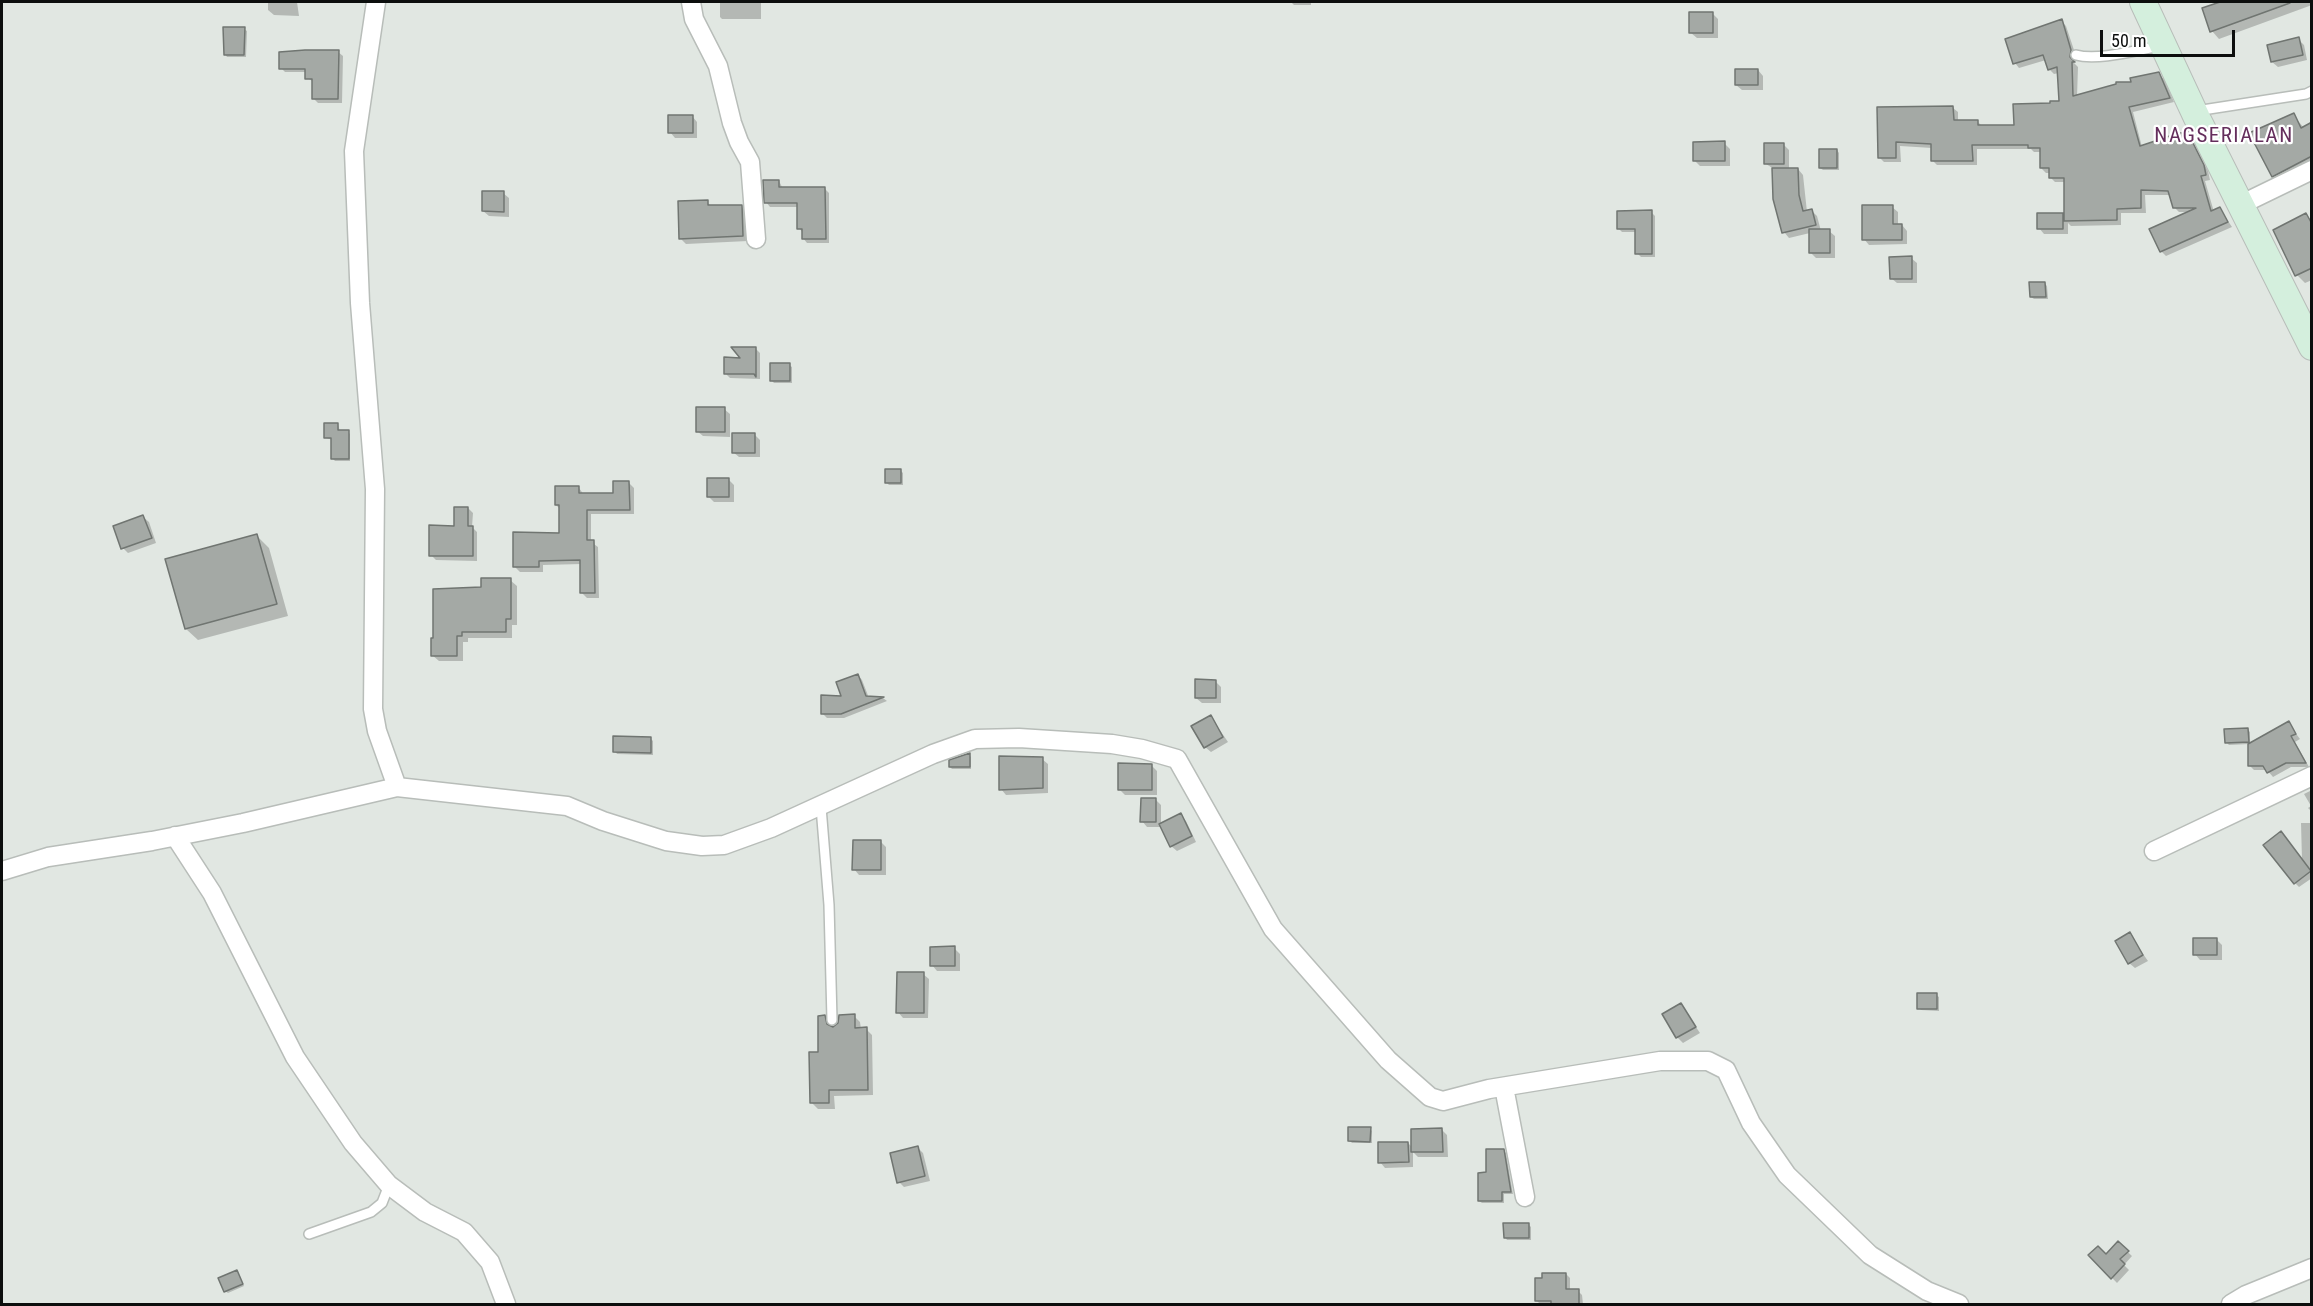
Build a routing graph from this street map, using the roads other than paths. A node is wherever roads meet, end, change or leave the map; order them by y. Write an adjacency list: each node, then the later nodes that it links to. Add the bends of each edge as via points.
1 (376, 2): 13 (street, via 354,151 355,199 375,489 373,709)
2 (691, 2): 10 (street, via 694,19 718,66 739,142 750,162)
3 (2146, 2): 4 (street)
4 (2163, 46): 5 (lane); 7 (street)
5 (2076, 55)
6 (2312, 91): 7 (lane)
7 (2194, 112): 9 (street)
8 (2312, 170): 9 (street)
9 (2240, 205): 11 (street)
10 (756, 239)
11 (2312, 347)
12 (2312, 776): 16 (street)
13 (397, 787): 14 (street, via 567,806 666,841 702,846 724,845); 15 (street)
14 (821, 807): 18 (lane); 19 (street, via 933,754 975,739 1112,744 1177,759 1273,929 1388,1060 1430,1097 1443,1101)
15 (175, 836): 17 (street, via 48,857); 20 (street, via 212,893 295,1057 353,1143)
16 (2154, 851)
17 (2, 871)
18 (832, 1020)
19 (1504, 1087): 21 (street); 25 (street, via 1660,1061 1707,1061 1726,1070 1750,1123 1787,1175 1870,1255)
20 (390, 1185): 22 (lane, via 382,1203 371,1212); 24 (street, via 425,1212 464,1232 490,1262)
21 (1525, 1197)
22 (309, 1234)
23 (2312, 1268): 26 (street)
24 (506, 1305)
25 (1959, 1305)
26 (2231, 1305)

